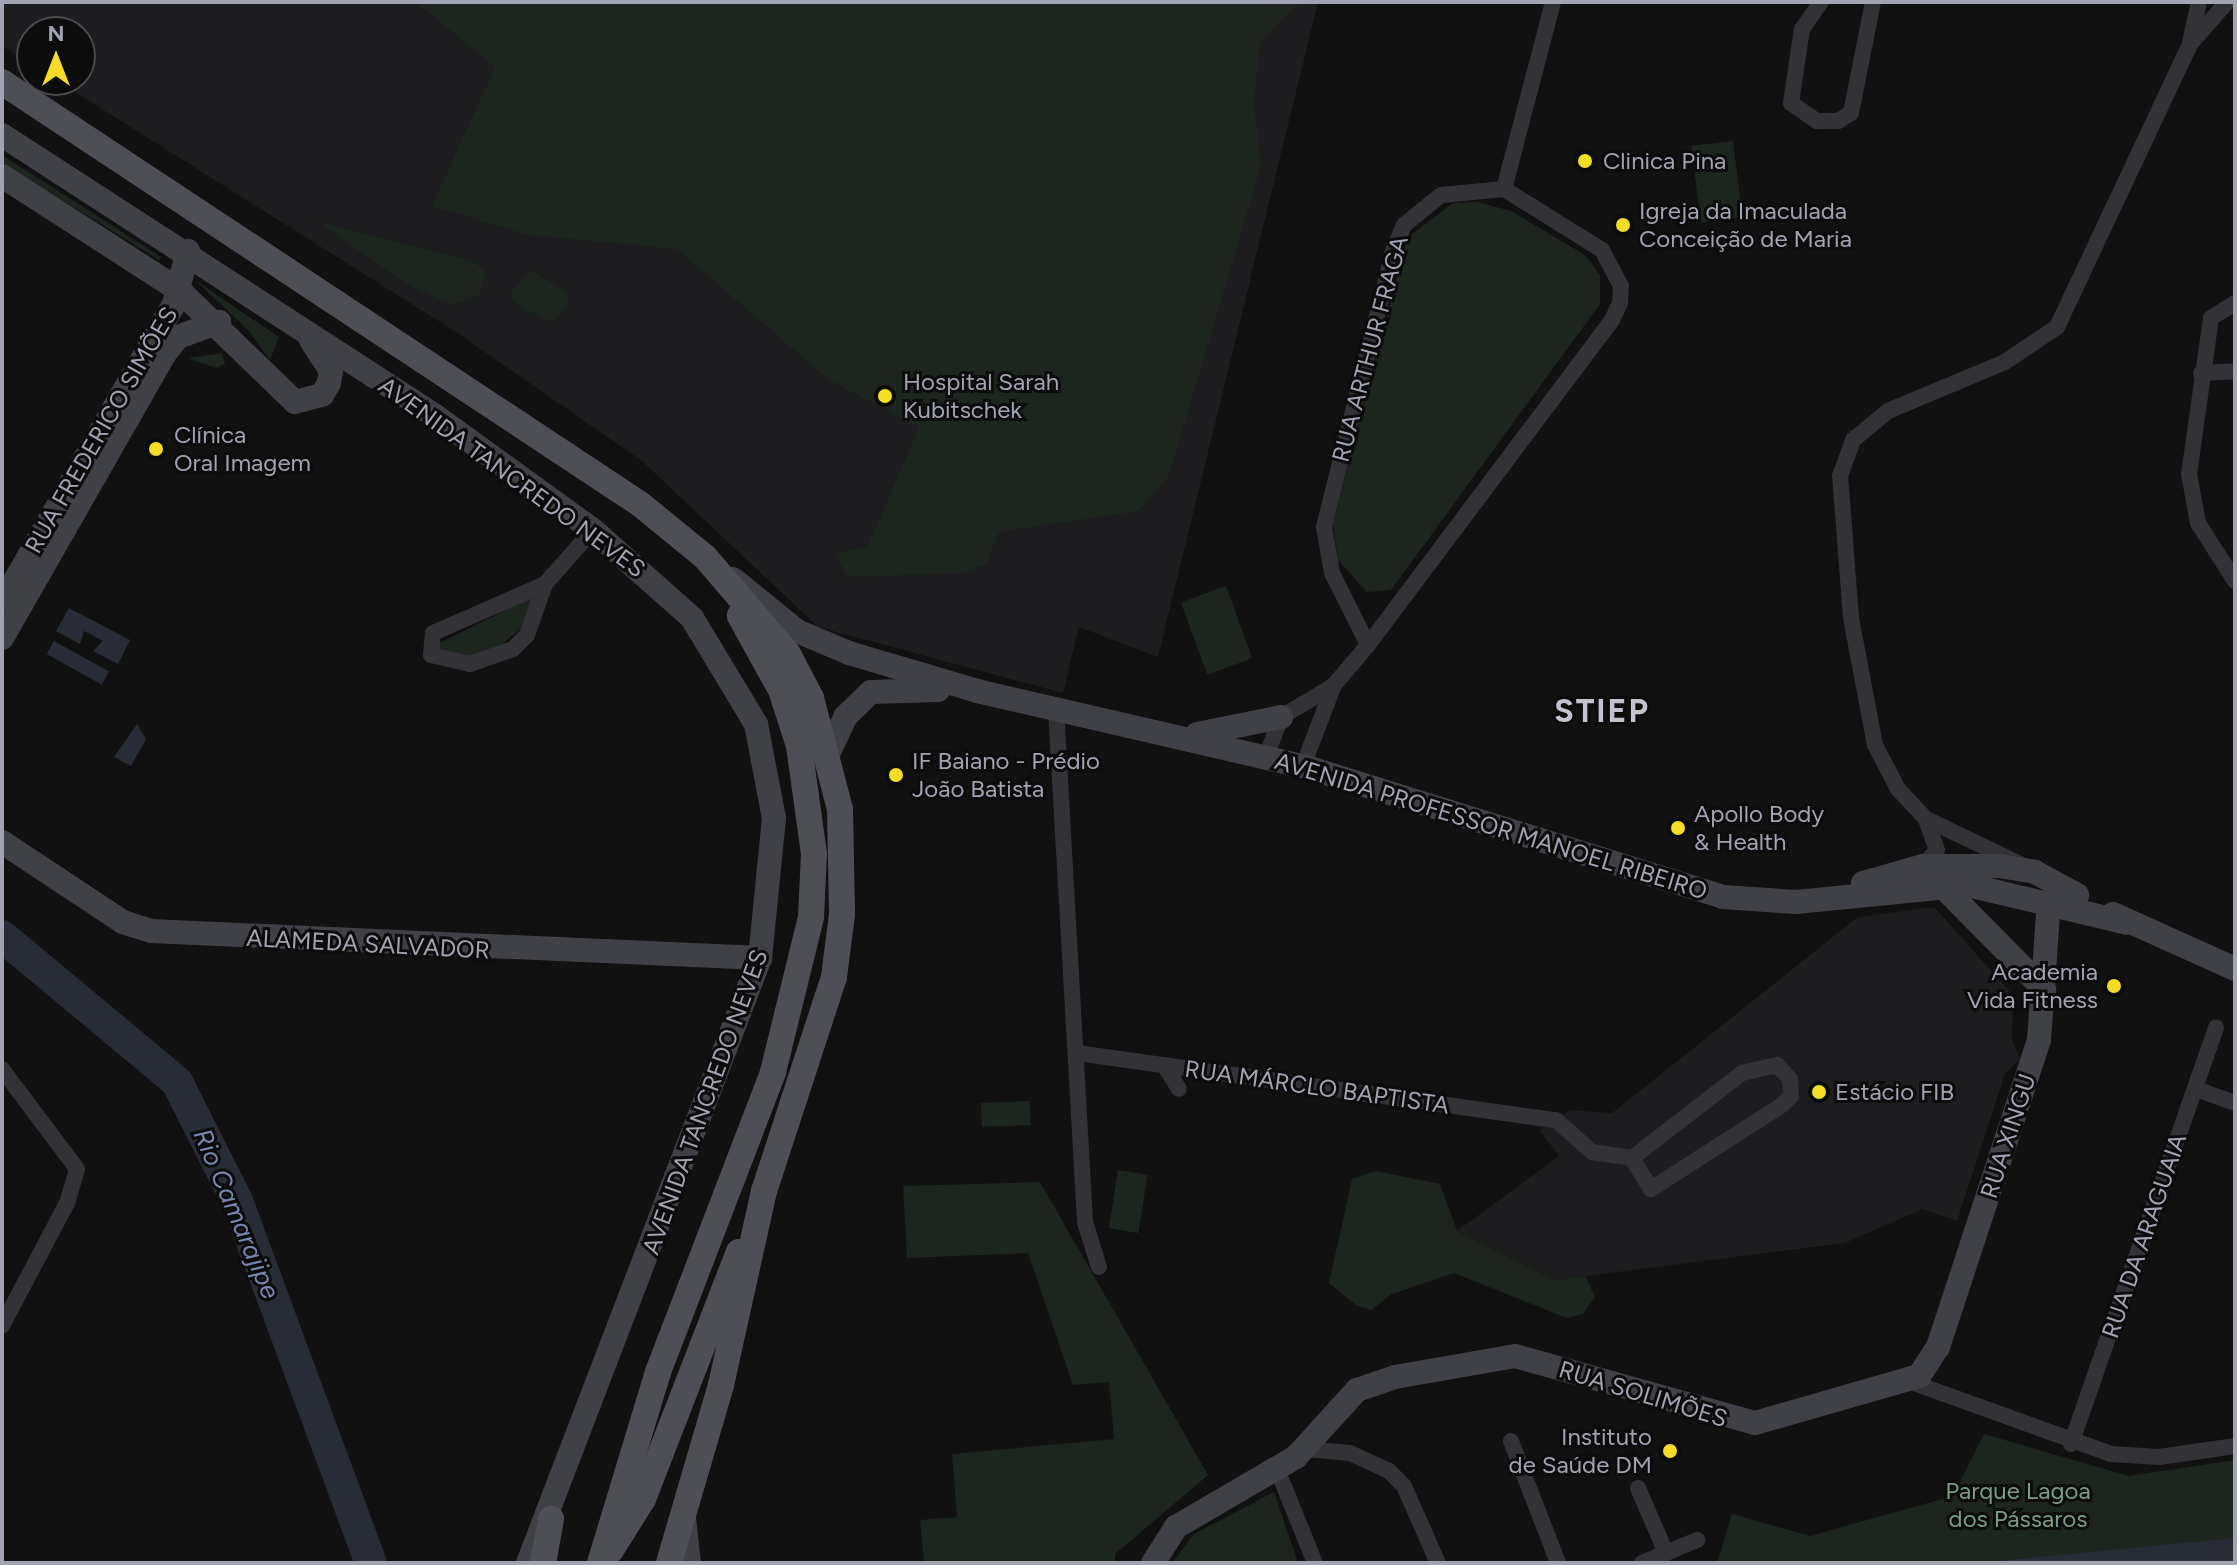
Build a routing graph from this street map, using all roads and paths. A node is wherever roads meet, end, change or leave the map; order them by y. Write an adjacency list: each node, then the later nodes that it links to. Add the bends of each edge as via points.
1 (1553, 2): 10 (street)
2 (1821, 2): 3 (street, via 1802,29 1791,103 1817,121 1851,113)
3 (1873, 2)
4 (2199, 2): 6 (street)
5 (2227, 2): 6 (street)
6 (2189, 47): 35 (street, via 2057,327 2005,362 1888,411 1845,457 1840,525 1868,720 1898,789)
7 (2, 82): 21 (main road, AVENIDA TANCREDO NEVES, via 640,504)
8 (2, 135): 11 (street, AVENIDA TANCREDO NEVES)
9 (2, 176): 12 (street)
10 (1504, 189): 26 (street, RUA ARTHUR FRAGA, via 1441,195 1404,225 1394,248 1324,527 1332,573); 26 (street, via 1602,250 1621,286 1620,303)
11 (188, 251): 12 (street, RUA FREDERICO SIMÕES); 15 (street, AVENIDA TANCREDO NEVES)
12 (179, 290): 14 (street); 18 (street, RUA FREDERICO SIMÕES)
13 (2235, 303): 17 (street, via 2211,318)
14 (219, 322): 15 (street, via 295,402 322,395 331,371); 19 (street, RUA FREDERICO SIMÕES, via 178,337 166,352)
15 (305, 332): 20 (street, AVENIDA TANCREDO NEVES)
16 (2235, 371): 17 (street)
17 (2201, 373): 22 (street, via 2192,501 2211,550)
18 (79, 465): 19 (street); 24 (street, RUA FREDERICO SIMÕES)
19 (67, 524): 25 (street, RUA FREDERICO SIMÕES)
20 (593, 530): 23 (street); 44 (street, AVENIDA TANCREDO NEVES, via 692,618 756,724 774,818)
21 (705, 557): 28 (street, AVENIDA PROFESSOR MANOEL RIBEIRO, via 817,642); 32 (main road, AVENIDA TANCREDO NEVES, via 788,654); 71 (main road, AVENIDA TANCREDO NEVES, via 781,690 799,746 814,854 811,917 773,1072 661,1364)
22 (2235, 581)
23 (545, 584): 23 (street, via 433,633 431,655 470,664 513,649 538,613)
24 (2, 603)
25 (2, 638)
26 (1368, 645): 27 (street)
27 (1334, 685): 30 (street); 34 (street)
28 (977, 691): 29 (street, AVENIDA PROFESSOR MANOEL RIBEIRO); 32 (street, AVENIDA PROFESSOR MANOEL RIBEIRO, via 871,692 845,717)
29 (1056, 709): 31 (street, AVENIDA PROFESSOR MANOEL RIBEIRO); 48 (street)
30 (1281, 717): 31 (street); 33 (street)
31 (1185, 736): 33 (street, AVENIDA PROFESSOR MANOEL RIBEIRO)
32 (829, 752): 55 (main road, AVENIDA TANCREDO NEVES, via 844,860 834,977)
33 (1266, 757): 34 (street, AVENIDA PROFESSOR MANOEL RIBEIRO)
34 (1303, 766): 41 (street, AVENIDA PROFESSOR MANOEL RIBEIRO, via 1723,897)
35 (1926, 819): 37 (street, via 1937,850); 38 (street)
36 (2, 842): 44 (street, ALAMEDA SALVADOR, via 123,922 151,931)
37 (1923, 866): 38 (street, AVENIDA PROFESSOR MANOEL RIBEIRO); 41 (street, AVENIDA PROFESSOR MANOEL RIBEIRO)
38 (2035, 872): 40 (street, AVENIDA PROFESSOR MANOEL RIBEIRO)
39 (1943, 887): 41 (street, AVENIDA PROFESSOR MANOEL RIBEIRO); 42 (street, AVENIDA PROFESSOR MANOEL RIBEIRO, via 1993,888); 46 (street)
40 (2072, 892): 42 (street); 43 (street, AVENIDA PROFESSOR MANOEL RIBEIRO)
41 (1820, 898)
42 (2049, 902): 43 (street, AVENIDA PROFESSOR MANOEL RIBEIRO); 46 (street, RUA XINGU)
43 (2127, 923): 45 (street, AVENIDA PROFESSOR MANOEL RIBEIRO)
44 (760, 958): 66 (street, AVENIDA TANCREDO NEVES)
45 (2235, 969)
46 (2044, 989): 58 (street, RUA XINGU, via 2039,1040 1938,1347)
47 (2216, 1028): 52 (street, RUA DA ARAGUAIA)
48 (1077, 1053): 49 (street, RUA MÁRCLO BAPTISTA); 56 (street, via 1085,1222)
49 (1164, 1065): 51 (street); 54 (street, RUA MÁRCLO BAPTISTA, via 1556,1120 1592,1152)
50 (2, 1069): 57 (street, via 77,1169 67,1203)
51 (1179, 1089)
52 (2196, 1089): 53 (street); 60 (street, RUA DA ARAGUAIA)
53 (2235, 1103)
54 (1632, 1158): 54 (street, via 1742,1073 1777,1065 1790,1079 1791,1096 1782,1105 1651,1189)
55 (764, 1191): 65 (main road, AVENIDA TANCREDO NEVES); 71 (main road, via 643,1499)
56 (1099, 1267)
57 (2, 1326)
58 (1911, 1382): 60 (street); 62 (street, RUA SOLIMÕES, via 1738,1423 1495,1355 1357,1390)
59 (1511, 1441): 77 (street)
60 (2071, 1444): 61 (street, via 2133,1457)
61 (2235, 1446)
62 (1305, 1449): 63 (street, RUA SOLIMÕES); 76 (street, via 1350,1453 1389,1471 1404,1486)
63 (1277, 1469): 74 (street, RUA SOLIMÕES, via 1194,1513); 75 (street)
64 (1638, 1488): 68 (street)
65 (684, 1516): 72 (main road, AVENIDA TANCREDO NEVES); 73 (street)
66 (551, 1519): 69 (street, AVENIDA TANCREDO NEVES); 70 (main road)
67 (1697, 1540): 68 (street)
68 (1666, 1553): 78 (street)
69 (528, 1563)
70 (543, 1563)
71 (602, 1563)
72 (669, 1563)
73 (689, 1563)
74 (1153, 1563)
75 (1315, 1563)
76 (1438, 1563)
77 (1558, 1563)
78 (1642, 1563)

